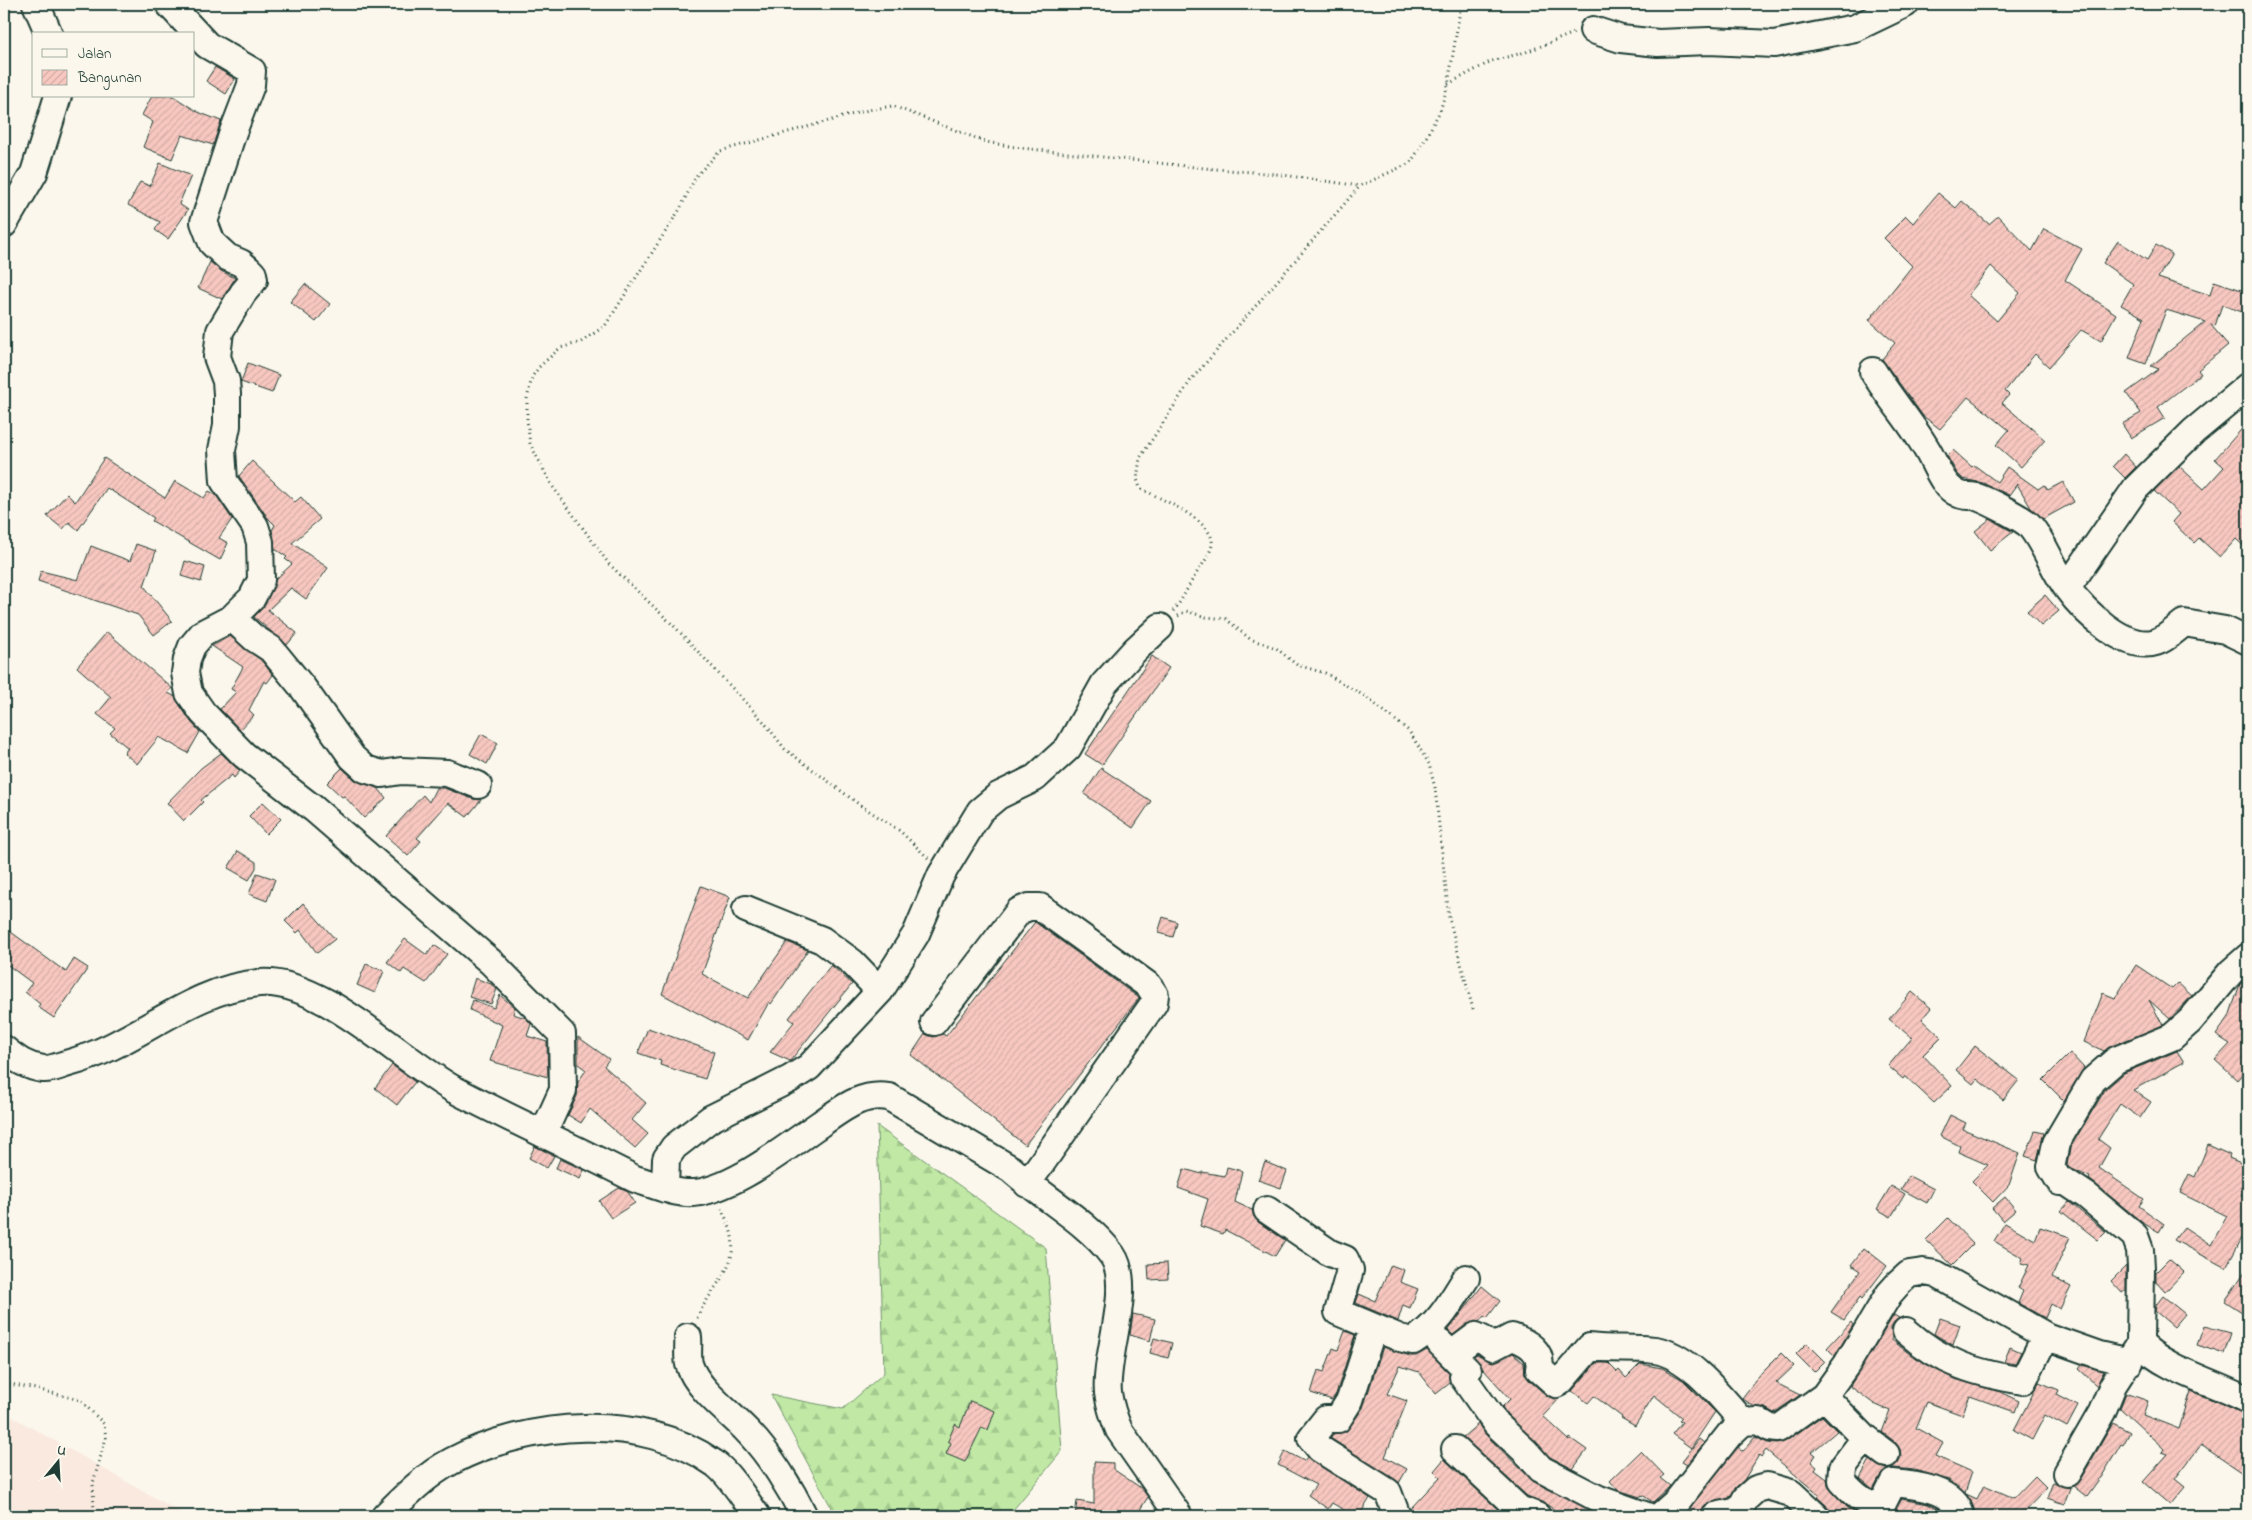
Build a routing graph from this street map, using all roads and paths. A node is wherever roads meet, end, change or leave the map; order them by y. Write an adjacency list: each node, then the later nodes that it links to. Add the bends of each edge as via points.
1 (36, 4): 6 (street)
2 (169, 4): 8 (street)
3 (1461, 4): 9 (path)
4 (1905, 4): 5 (street, via 1855,28 1774,44 1658,42 1621,39)
5 (1593, 30): 9 (path, via 1579,31 1526,52 1504,56)
6 (48, 32)
7 (195, 32): 16 (street, via 207,45 252,71 251,85 204,222 212,243 227,257 248,269 254,280 220,331 217,357 227,394 227,426 222,450 224,482 255,526 260,542 261,580 252,598)
8 (195, 32)
9 (1448, 85): 11 (path, via 1440,111 1410,163)
10 (57, 98): 12 (street, via 34,173)
11 (1360, 186): 17 (path, via 1191,380 1140,458 1140,488 1199,521 1211,535 1212,544 1203,564 1183,600); 20 (path, via 1276,174 1021,148 986,142 893,106 868,110 720,151 696,176 675,217 605,326 581,342 560,348 545,359 532,377 527,399 530,444 552,487 609,564 675,627 763,720 785,749 900,832 924,853)
12 (4, 224)
13 (1873, 372): 15 (street, via 1911,422 1940,477 1958,494 1976,497 2020,517 2030,526)
14 (2248, 386): 15 (street, via 2194,430 2136,488)
15 (2067, 588): 18 (street, via 2117,635 2138,642 2156,642 2184,623 2218,628)
16 (232, 618): 19 (street, via 270,649 365,769 382,774 401,771 448,773); 27 (street, via 203,633 192,646 185,674 193,701 244,755 314,810 492,963 562,1034 563,1090)
17 (1160, 627): 20 (street, via 1104,684 1068,748 1035,778 998,796 980,811); 24 (path, via 1186,611 1226,619 1250,639 1276,648 1297,665 1325,672 1366,697 1409,731 1430,764 1449,918)
18 (2248, 641)
19 (478, 785)
20 (941, 875): 23 (street, via 916,934)
21 (746, 909): 23 (street, via 822,940 852,962)
22 (2248, 957): 38 (street, via 2172,1037 2116,1060 2094,1080 2056,1143 2051,1167 2060,1182 2066,1182 2087,1196 2131,1231 2140,1250)
23 (880, 991): 29 (street, via 809,1067 710,1119 674,1147 666,1159)
24 (1474, 1013)
25 (934, 1022): 28 (street, via 1019,911 1029,907 1040,906 1152,990 1154,1003)
26 (4, 1049): 27 (street, via 22,1064 45,1069 98,1054 177,1010 212,995 260,982 292,987 325,1000 453,1089)
27 (543, 1134): 29 (street)
28 (1027, 1184): 30 (street, via 1011,1169 907,1107 879,1095 851,1103 748,1172); 52 (street, via 1092,1233 1117,1264 1121,1278 1108,1392 1113,1415 1119,1430)
29 (665, 1189): 30 (street, via 687,1193)
30 (710, 1191): 36 (path, via 732,1236 731,1256 719,1284)
31 (1267, 1210): 33 (street, via 1330,1254 1344,1259 1350,1270 1338,1312)
32 (1466, 1278): 34 (street, via 1439,1320)
33 (1374, 1328): 34 (street, via 1413,1341); 53 (street, via 1344,1411 1338,1419 1326,1419 1311,1438 1320,1449 1388,1492)
34 (1428, 1331): 39 (street)
35 (1906, 1331): 37 (street, via 1924,1347 1948,1361 2023,1381)
36 (688, 1337): 51 (street, via 689,1363 696,1378 750,1434 792,1492)
37 (2048, 1337): 38 (street, via 2099,1355); 41 (street, via 1936,1274 1909,1274 1889,1294)
38 (2135, 1352): 42 (street, via 2148,1352); 47 (street)
39 (1452, 1354): 43 (street, via 1476,1336 1493,1347 1512,1337 1537,1351 1539,1369 1556,1384 1590,1347 1658,1350 1683,1362); 55 (street, via 1468,1371 1463,1377 1496,1424 1541,1469 1599,1499)
40 (4, 1383): 48 (path, via 80,1400 104,1424 106,1438 93,1483)
41 (1824, 1396): 43 (street, via 1778,1428 1770,1428 1758,1420); 44 (street)
42 (2248, 1400)
43 (1744, 1422): 56 (street, via 1729,1435 1678,1501)
44 (1865, 1438): 46 (street); 59 (street, via 1843,1467 1842,1481 1854,1494 1875,1506 1882,1505 1893,1482 1918,1485 1944,1495 1959,1508)
45 (1456, 1449): 54 (street, via 1519,1509)
46 (1886, 1454)
47 (2067, 1473)
48 (94, 1516)
49 (385, 1516): 50 (street, via 412,1490 451,1461 506,1438 588,1426 643,1431 715,1463)
50 (757, 1516)
51 (804, 1516)
52 (1179, 1516)
53 (1396, 1516)
54 (1537, 1516)
55 (1647, 1516)
56 (1660, 1516)
57 (1715, 1516): 58 (street, via 1739,1511 1756,1489 1767,1486 1791,1493)
58 (1816, 1516)
59 (1961, 1516)

